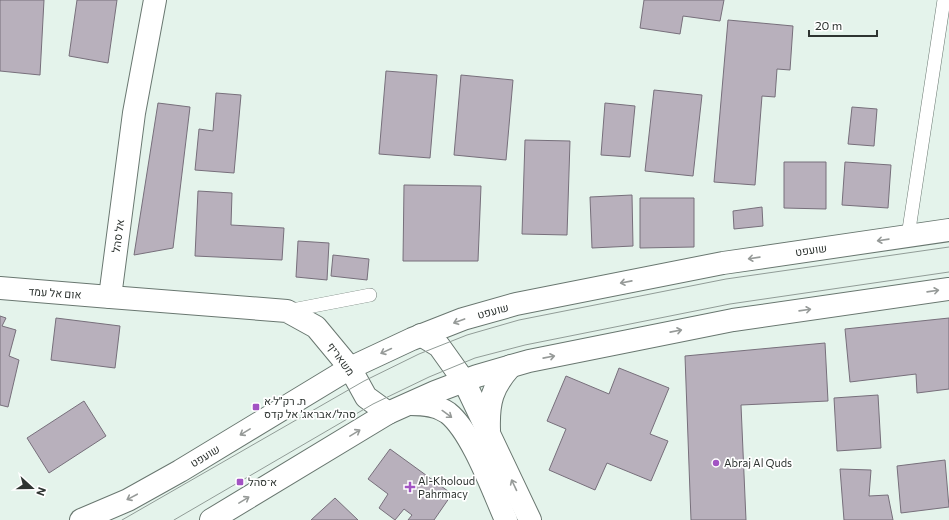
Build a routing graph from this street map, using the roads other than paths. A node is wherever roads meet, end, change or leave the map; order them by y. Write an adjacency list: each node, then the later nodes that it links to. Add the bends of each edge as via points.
1 (155, 0): 8 (street, אל סהל, via 134,113)
2 (944, 0): 4 (lane)
3 (949, 230): 4 (street, שועפט)
4 (908, 236): 10 (street, שועפט, one-way to 10, via 724,263 523,303 463,319)
5 (0, 288): 8 (street, אום אל עמד)
6 (949, 289): 11 (street, one-way to 6, via 733,320)
7 (370, 295): 9 (lane)
8 (110, 297): 9 (street)
9 (287, 311): 12 (street, משאריף, via 316,327)
10 (421, 335): 12 (street, שועפט, one-way to 12); 13 (street, via 439,346)
11 (511, 366): 13 (street); 16 (street, via 499,380 492,395 488,410)
12 (350, 368): 15 (street, משאריף, via 366,397); 17 (street, שועפט, one-way to 17, via 180,472 128,500)
13 (464, 381): 14 (street); 16 (street)
14 (410, 404): 15 (street); 19 (street, one-way to 19, via 427,404 438,408 456,421 469,440)
15 (388, 413): 18 (street, one-way to 15)
16 (489, 434): 20 (street, one-way to 16)
17 (81, 520)
18 (211, 520)
19 (506, 520)
20 (530, 520)

